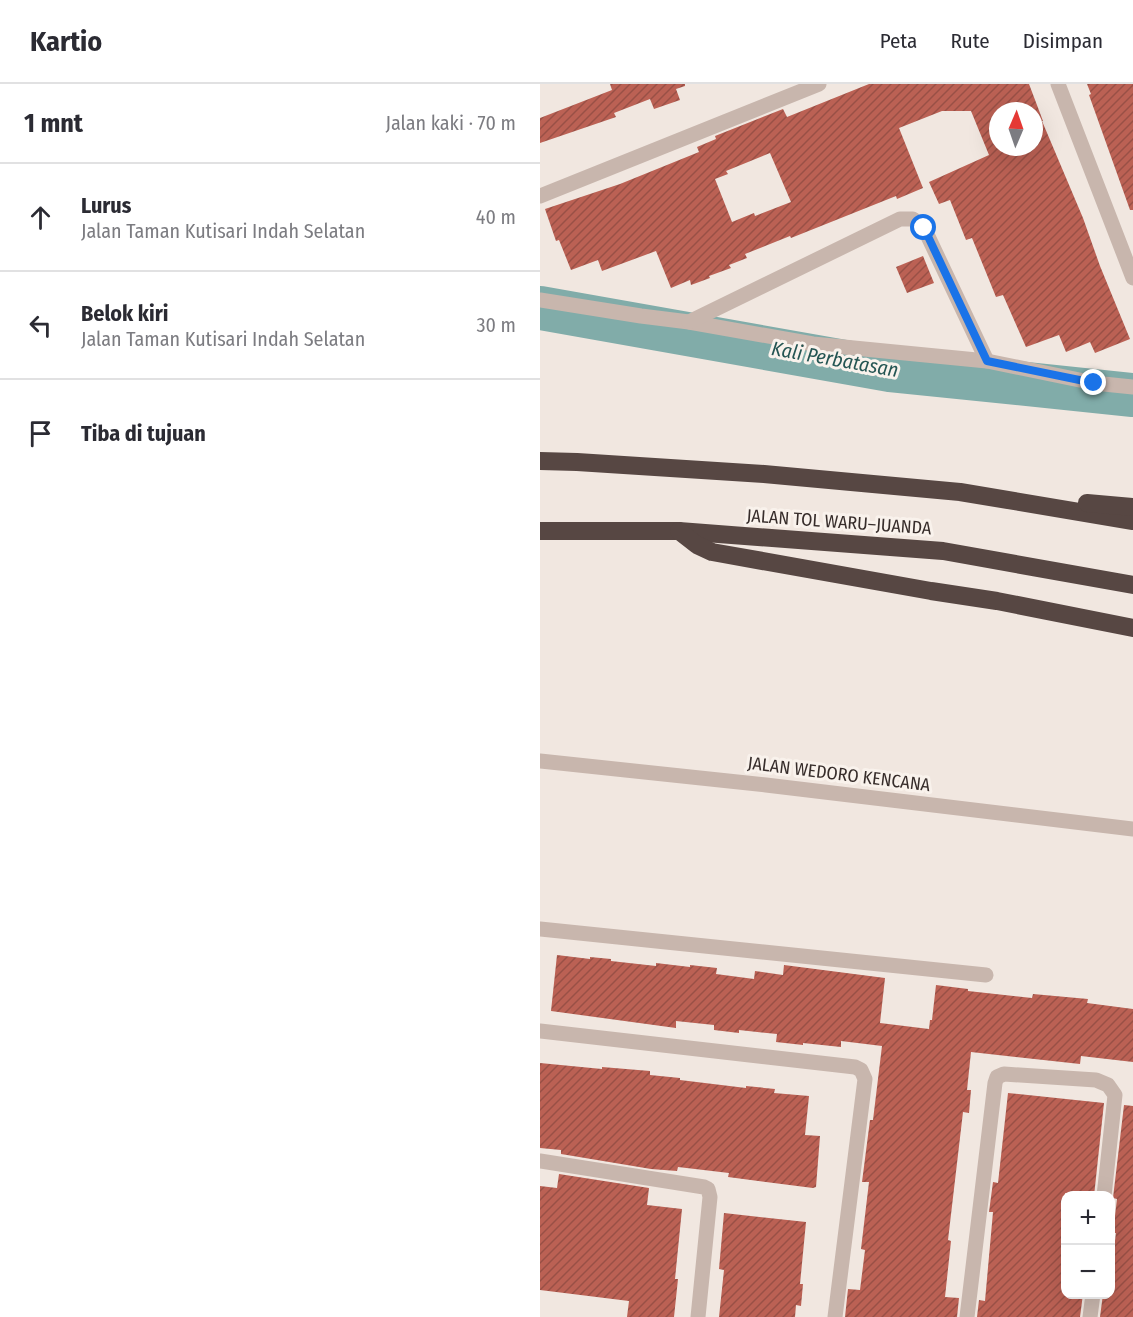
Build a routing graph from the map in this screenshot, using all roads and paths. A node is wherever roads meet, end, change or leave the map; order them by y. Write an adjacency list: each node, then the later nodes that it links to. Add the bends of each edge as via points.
1 (819, 84): 3 (street)
2 (1058, 84): 4 (street)
3 (540, 196)
4 (1133, 278)
5 (540, 300): 6 (street)
6 (689, 322): 7 (street, via 813,344); 7 (street, via 900,219 913,219 924,228)
7 (987, 361): 8 (street)
8 (1133, 387)
9 (540, 461): 10 (highway, via 764,474)
10 (960, 492): 11 (highway); 12 (highway)
11 (1133, 507)
12 (1133, 521)
13 (540, 531): 14 (highway, JALAN TOL WARU–JUANDA)
14 (679, 531): 15 (highway, JALAN TOL WARU–JUANDA, via 943,551); 16 (highway, via 712,552)
15 (1133, 585)
16 (1133, 628)
17 (540, 761): 18 (street, JALAN WEDORO KENCANA)
18 (1133, 829)
19 (540, 929): 20 (street)
20 (986, 975)
21 (540, 1031): 26 (street, via 855,1067 861,1071 865,1079)
22 (540, 1161): 25 (street, via 708,1189)
23 (1105, 1191): 27 (street, via 1115,1095 1108,1085 1096,1080 1004,1074 997,1077)
24 (1092, 1299): 28 (street)
25 (698, 1317)
26 (835, 1317)
27 (967, 1317)
28 (1090, 1317)

